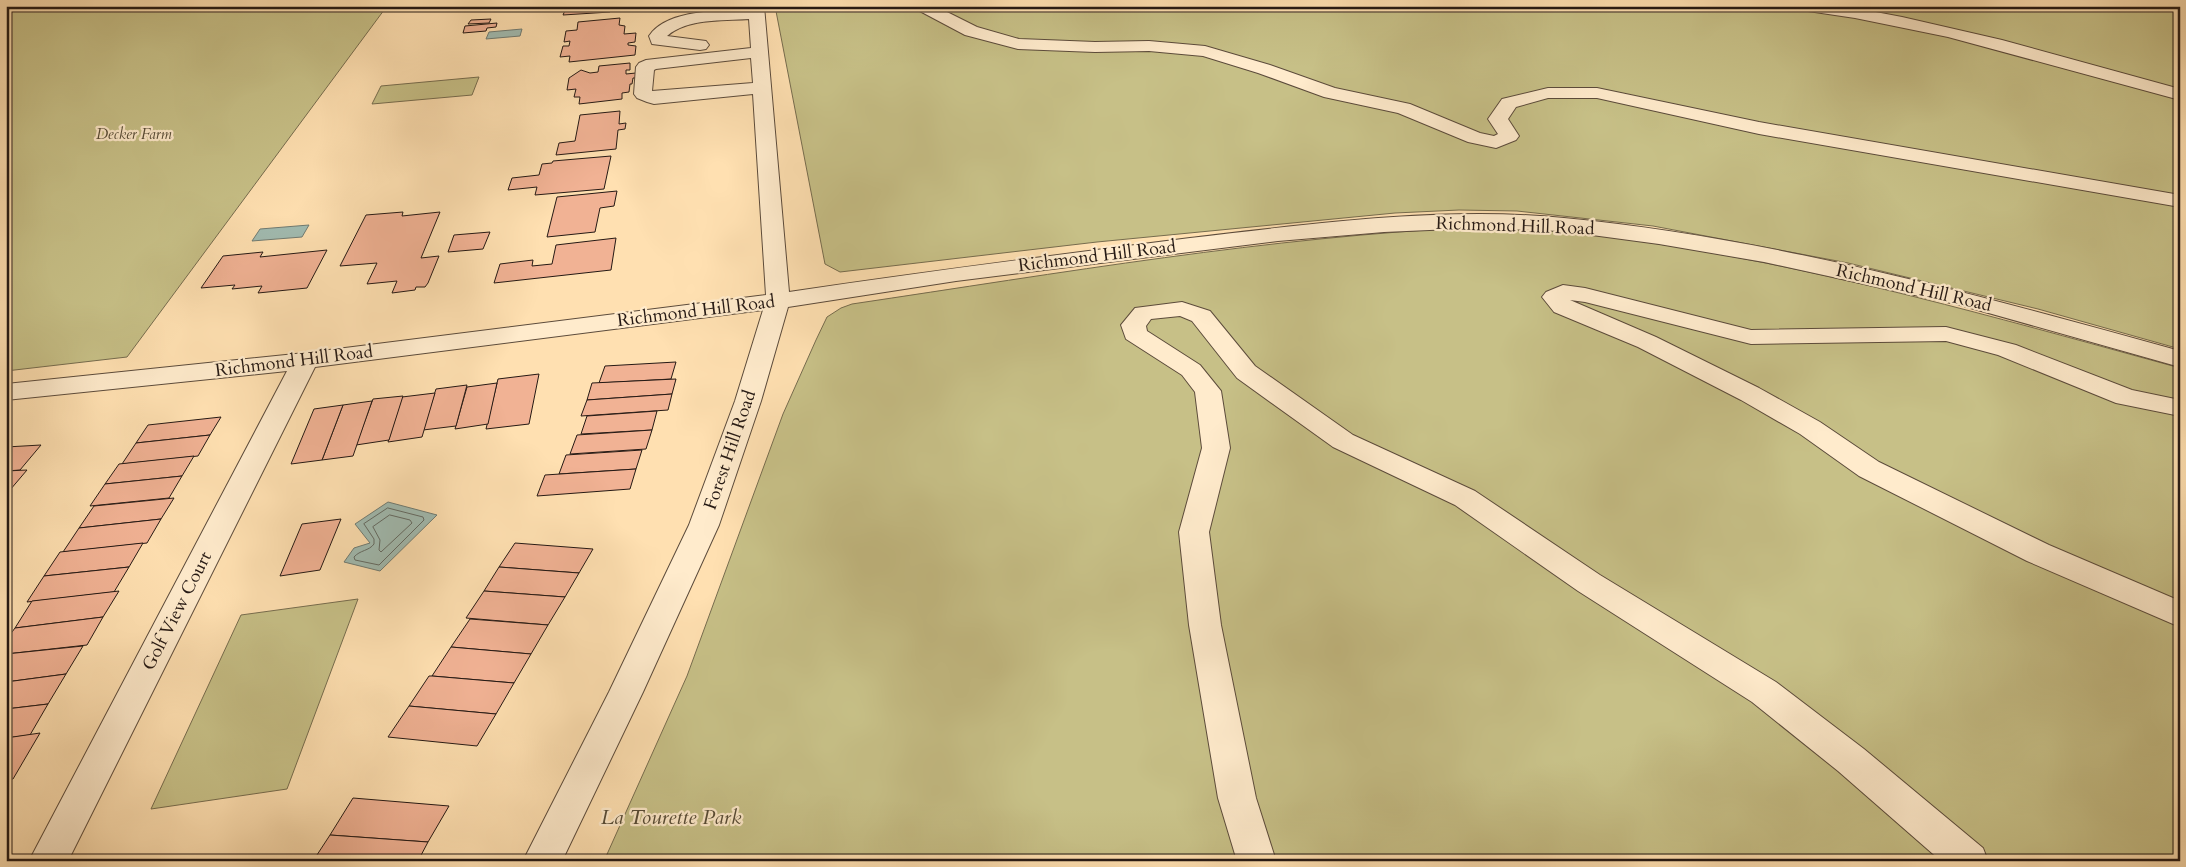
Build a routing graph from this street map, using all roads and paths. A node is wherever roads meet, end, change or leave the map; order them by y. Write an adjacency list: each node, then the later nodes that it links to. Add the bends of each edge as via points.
1 (922, 6): 7 (street, via 971,31 1018,44 1149,46 1205,51 1330,93 1403,108 1475,138 1496,142 1509,136 1498,119 1509,103 1548,93 1597,93 1759,128)
2 (1808, 6): 6 (street, via 1925,25)
3 (757, 10): 4 (street, Forest Hill Road); 4 (street, via 684,21 665,28 657,38 691,45)
4 (759, 47): 5 (street, Forest Hill Road); 5 (street, via 652,64 645,67 642,94 654,98)
5 (763, 88): 8 (street, Forest Hill Road)
6 (2180, 95)
7 (2180, 201)
8 (778, 301): 9 (street, Richmond Hill Road, via 956,274 1278,234 1384,224 1475,221 1562,224 1735,250 1865,276 2040,319); 10 (street, Richmond Hill Road); 15 (street, Forest Hill Road, via 748,401 704,525)
9 (2180, 359)
10 (306, 361): 11 (street, Richmond Hill Road); 14 (street, Golf View Court)
11 (6, 392)
12 (2180, 408): 13 (street, via 2125,397 2007,350 1946,334 1751,337 1585,295 1564,292 1554,296 1563,307 1647,342 1750,394 1810,428 1870,469 2038,553)
13 (2180, 615)
14 (48, 861)
15 (542, 861)
16 (1257, 861): 17 (street, via 1235,789 1205,625 1194,532 1216,448 1208,392 1191,370 1135,334 1133,325 1144,313 1182,309 1201,316 1246,372 1335,436 1465,498 1589,583 1764,692 1851,760)
17 (1969, 861)

